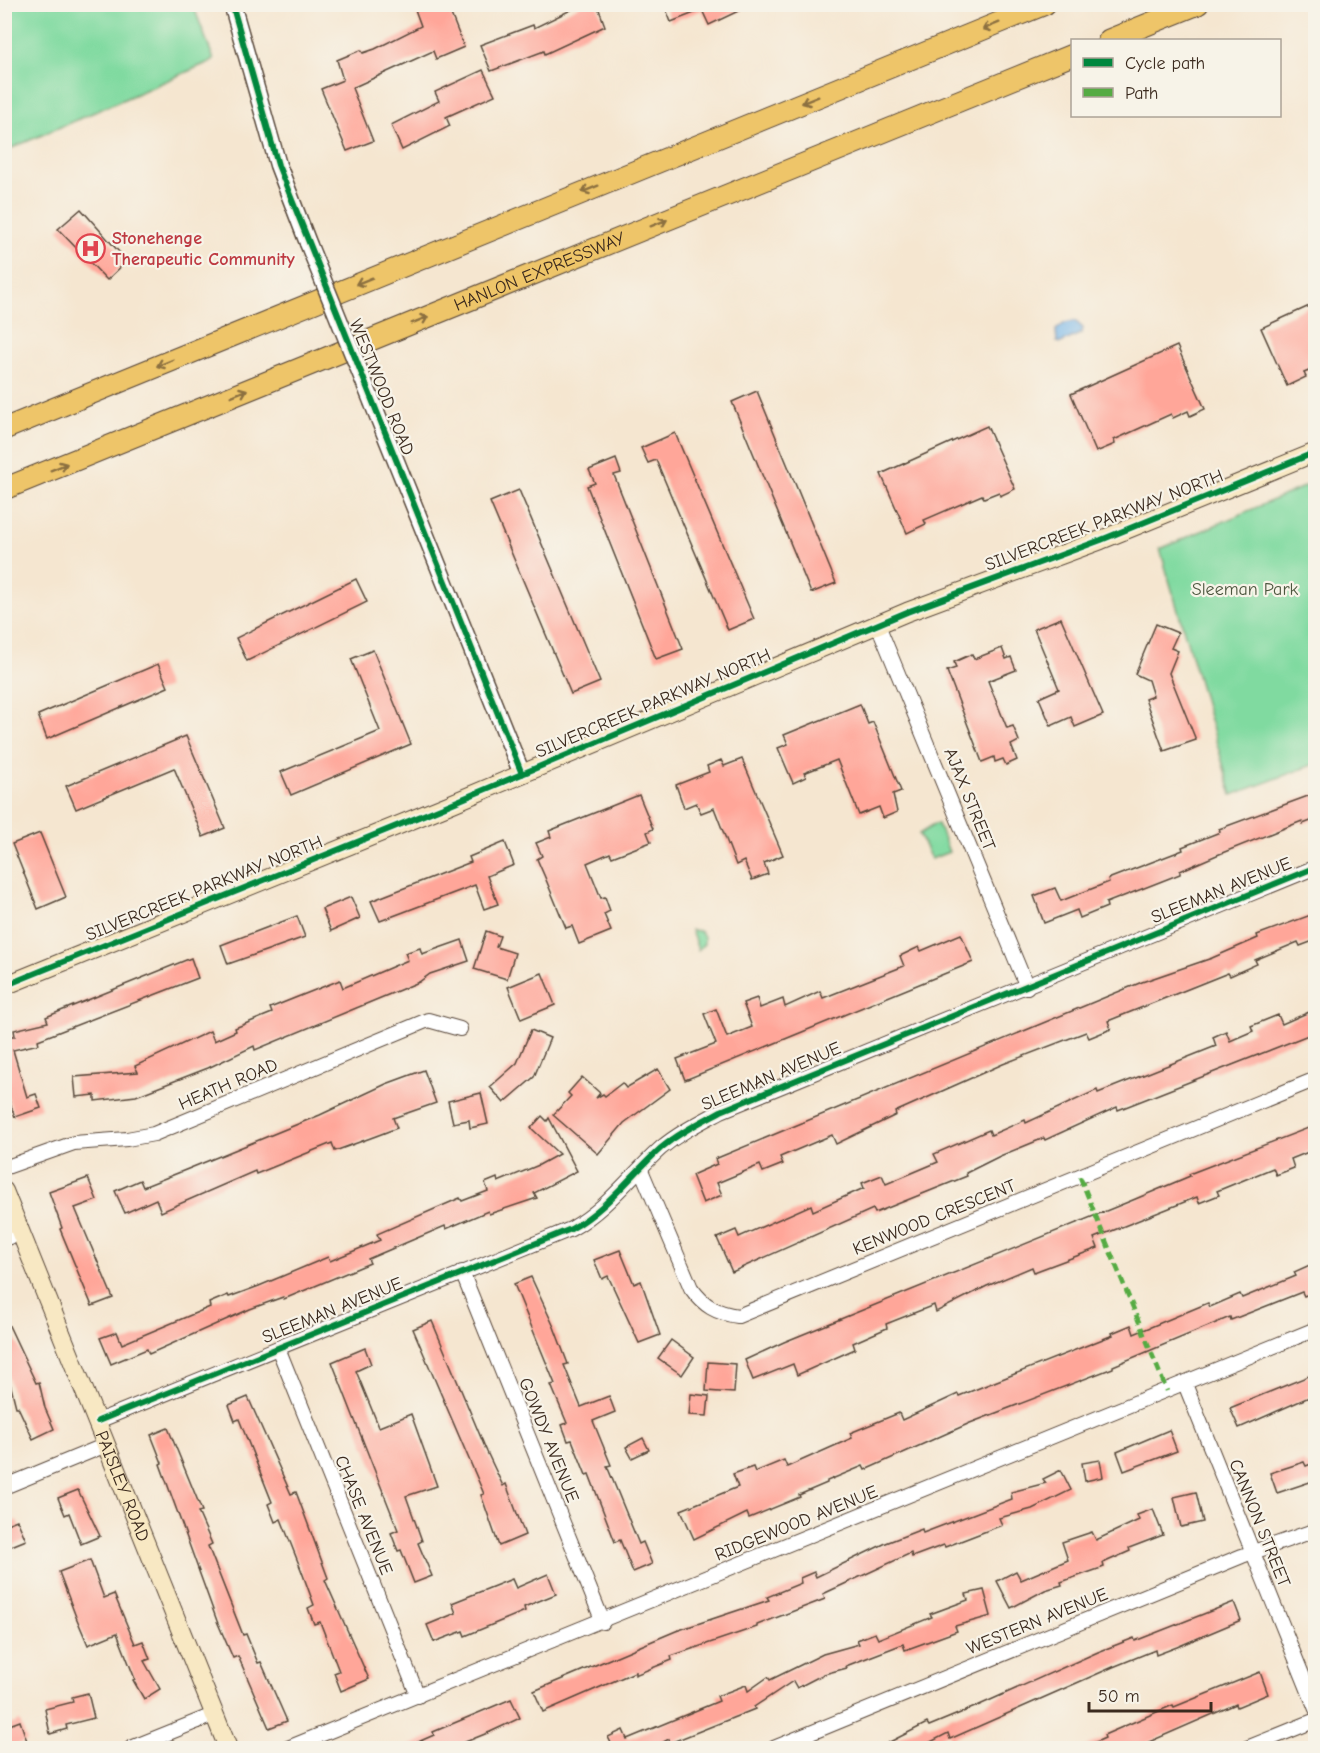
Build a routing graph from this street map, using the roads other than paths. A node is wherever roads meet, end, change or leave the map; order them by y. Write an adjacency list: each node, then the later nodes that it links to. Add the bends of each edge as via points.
1 (232, 4): 10 (street, WESTWOOD ROAD, bridge, via 278,165)
2 (1045, 4): 6 (highway, one-way to 6)
3 (1198, 4): 4 (highway)
4 (1111, 39)
5 (1071, 55): 8 (highway, HANLON EXPRESSWAY, one-way to 5)
6 (4, 429)
7 (1316, 452): 9 (main road, SILVERCREEK PARKWAY NORTH, via 1101,540)
8 (4, 489)
9 (878, 624): 10 (main road, SILVERCREEK PARKWAY NORTH); 13 (street, AJAX STREET)
10 (522, 774): 12 (main road, SILVERCREEK PARKWAY NORTH)
11 (1316, 867): 13 (street, SLEEMAN AVENUE)
12 (4, 986)
13 (1027, 987): 17 (street, SLEEMAN AVENUE, via 720,1111 684,1130)
14 (460, 1029): 16 (street, HEATH ROAD, via 428,1020 154,1134 68,1144)
15 (1316, 1079): 17 (street, KENWOOD CRESCENT, via 738,1316 719,1313 702,1302 691,1288)
16 (4, 1168)
17 (641, 1170): 21 (street, SLEEMAN AVENUE, via 591,1217 571,1229)
18 (4, 1191): 19 (main road, PAISLEY ROAD)
19 (22, 1232): 20 (street); 25 (main road, PAISLEY ROAD)
20 (4, 1239)
21 (462, 1272): 23 (street, SLEEMAN AVENUE); 30 (street, GOWDY AVENUE)
22 (1316, 1329): 24 (street, RIDGEWOOD AVENUE)
23 (278, 1348): 25 (street, SLEEMAN AVENUE); 31 (street, CHASE AVENUE)
24 (1185, 1384): 29 (street, CANNON STREET); 30 (street, RIDGEWOOD AVENUE)
25 (98, 1421): 26 (main road, PAISLEY ROAD)
26 (106, 1445): 27 (street); 33 (main road, PAISLEY ROAD)
27 (4, 1487)
28 (1316, 1530): 29 (street, WESTERN AVENUE)
29 (1252, 1552): 32 (street, CANNON STREET); 38 (street, WESTERN AVENUE)
30 (603, 1622): 31 (street, RIDGEWOOD AVENUE)
31 (418, 1695): 37 (street, RIDGEWOOD AVENUE)
32 (1316, 1709)
33 (213, 1715): 35 (street); 36 (main road, PAISLEY ROAD)
34 (1316, 1720): 39 (street)
35 (131, 1749)
36 (228, 1749)
37 (288, 1749)
38 (774, 1749)
39 (1247, 1749)

